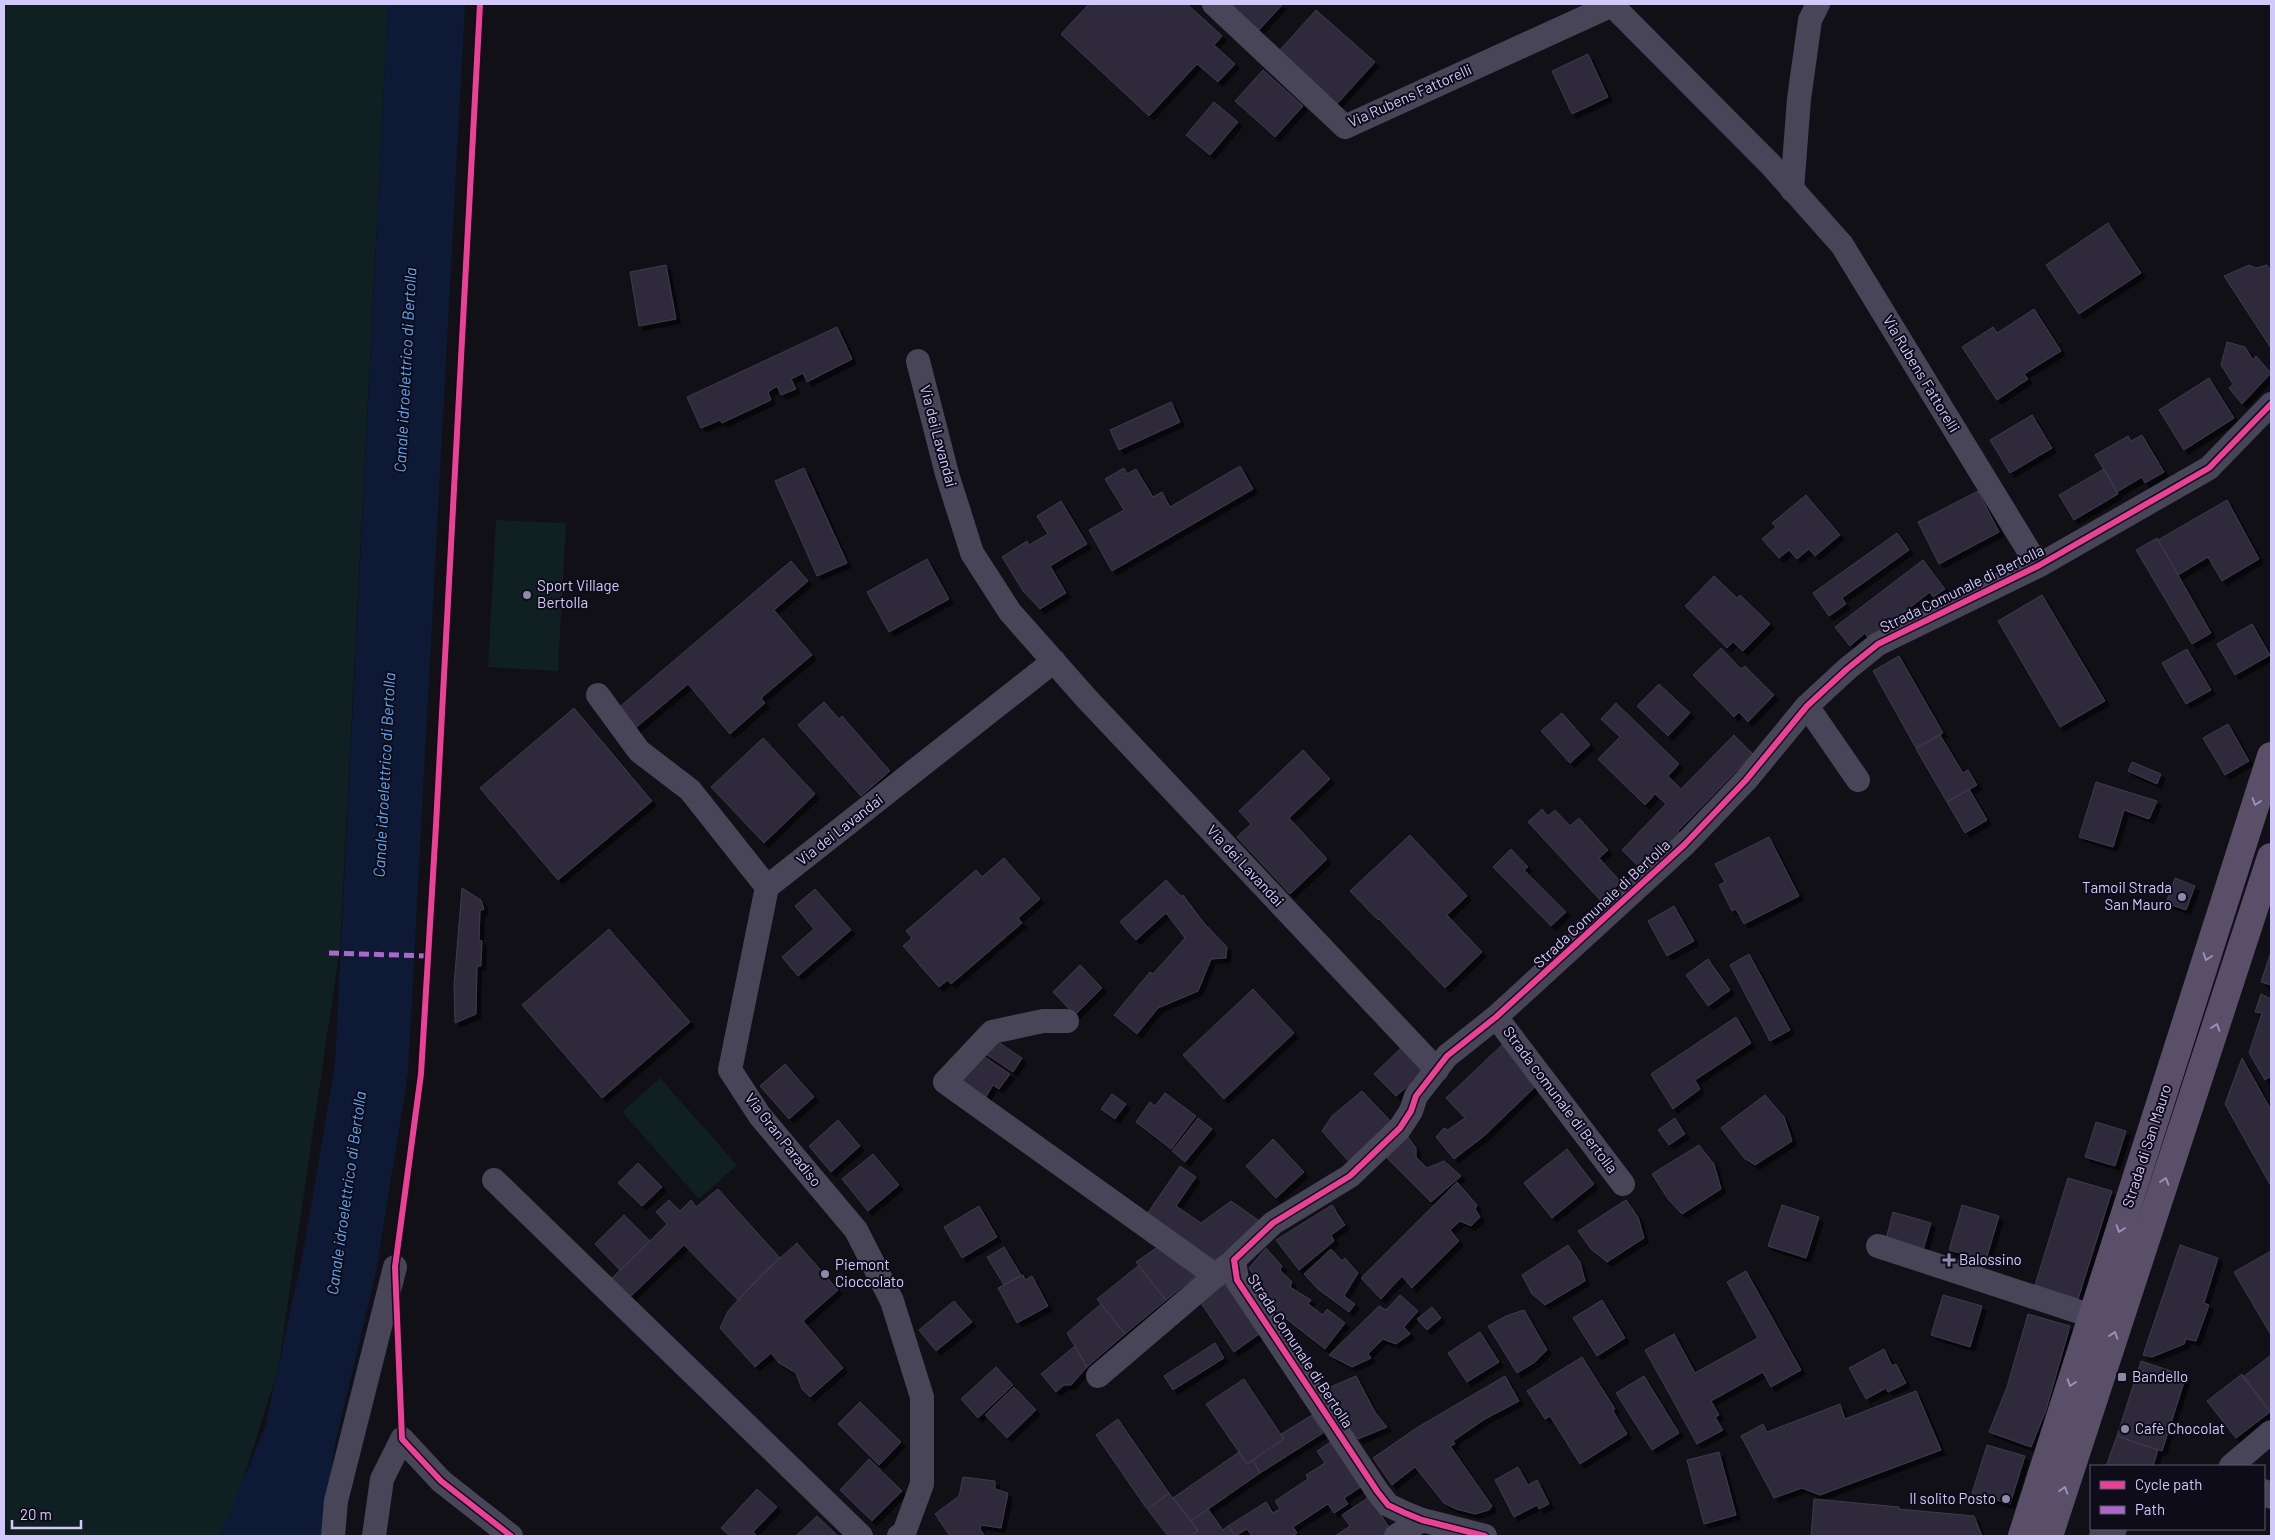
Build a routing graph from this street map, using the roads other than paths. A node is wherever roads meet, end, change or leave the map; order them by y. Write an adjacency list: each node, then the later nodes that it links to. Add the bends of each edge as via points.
1 (1214, 4): 2 (street, Via Rubens Fattorelli, via 1345,127)
2 (1612, 4): 4 (street, Via Rubens Fattorelli)
3 (1818, 4): 4 (street, via 1810,20 1799,99)
4 (1792, 190): 7 (street, Via Rubens Fattorelli, via 1842,245)
5 (918, 362): 8 (street, Via dei Lavandai, via 947,474 972,553 1010,612)
6 (2271, 404): 7 (street, Strada Comunale di Bertolla, via 2209,468)
7 (2038, 566): 10 (street, Strada Comunale di Bertolla, via 1878,644)
8 (1054, 662): 14 (street, Via dei Lavandai); 17 (street, Via dei Lavandai)
9 (598, 695): 14 (street, via 639,751 690,790)
10 (1807, 706): 12 (street); 15 (street, Strada Comunale di Bertolla, via 1746,780 1684,845)
11 (2271, 756): 24 (main road, Strada di San Mauro, one-way to 24)
12 (1858, 780)
13 (2271, 857): 38 (main road, Strada di San Mauro, one-way to 13)
14 (767, 887): 34 (street, Via Gran Paradiso, via 730,1070 760,1116 856,1230 892,1301 922,1397 922,1484 904,1533)
15 (1496, 1017): 17 (street, Strada Comunale di Bertolla, via 1447,1056); 19 (street, Strada comunale di Bertolla)
16 (1067, 1021): 23 (street, via 1043,1021 992,1032 945,1082)
17 (1437, 1070): 21 (street, Strada Comunale di Bertolla, via 1416,1096 1400,1128 1350,1176 1273,1223)
18 (494, 1180): 33 (street)
19 (1623, 1184)
20 (1878, 1246): 24 (street)
21 (1234, 1260): 23 (street, Strada Comunale di Bertolla); 28 (street, Strada Comunale di Bertolla, via 1237,1280 1377,1491 1388,1505)
22 (395, 1267): 30 (street, via 336,1501)
23 (1216, 1276): 25 (street, Strada Comunale di Bertolla)
24 (2092, 1316): 37 (main road, Strada di San Mauro, one-way to 37)
25 (1098, 1376)
26 (2271, 1432): 27 (street)
27 (2232, 1465)
28 (1422, 1520): 35 (street); 36 (street, Strada Comunale di Bertolla)
29 (2113, 1530): 39 (street)
30 (333, 1536)
31 (374, 1536): 32 (street, via 382,1478 402,1439 441,1481)
32 (511, 1536)
33 (861, 1536)
34 (899, 1536)
35 (1396, 1536)
36 (1485, 1536)
37 (2022, 1536)
38 (2049, 1536)
39 (2101, 1536)

